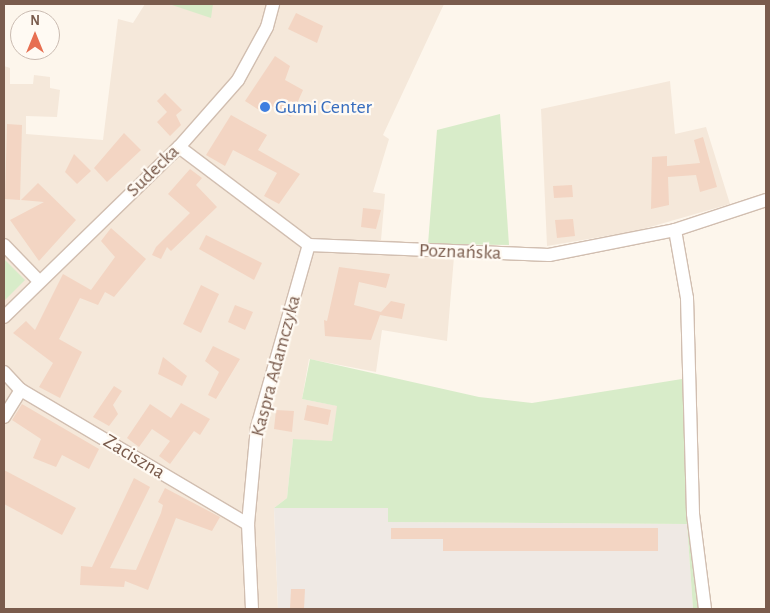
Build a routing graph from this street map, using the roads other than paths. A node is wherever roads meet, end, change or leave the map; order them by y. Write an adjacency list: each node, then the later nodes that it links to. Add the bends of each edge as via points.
1 (273, 4): 2 (street, Sudecka, via 267,27 238,80)
2 (179, 147): 6 (street); 7 (street, Sudecka)
3 (766, 200): 4 (street, Poznańska)
4 (675, 230): 6 (street, Poznańska, via 549,254); 14 (street, via 687,298 693,514)
5 (4, 245): 7 (street)
6 (309, 245): 12 (street, Kaspra Adamczyka, via 257,427)
7 (39, 281): 8 (street, Sudecka)
8 (4, 317)
9 (4, 372): 10 (street, Zaciszna)
10 (21, 390): 11 (street); 12 (street, Zaciszna)
11 (4, 417)
12 (248, 524): 13 (street, Kaspra Adamczyka)
13 (252, 609)
14 (705, 609)

